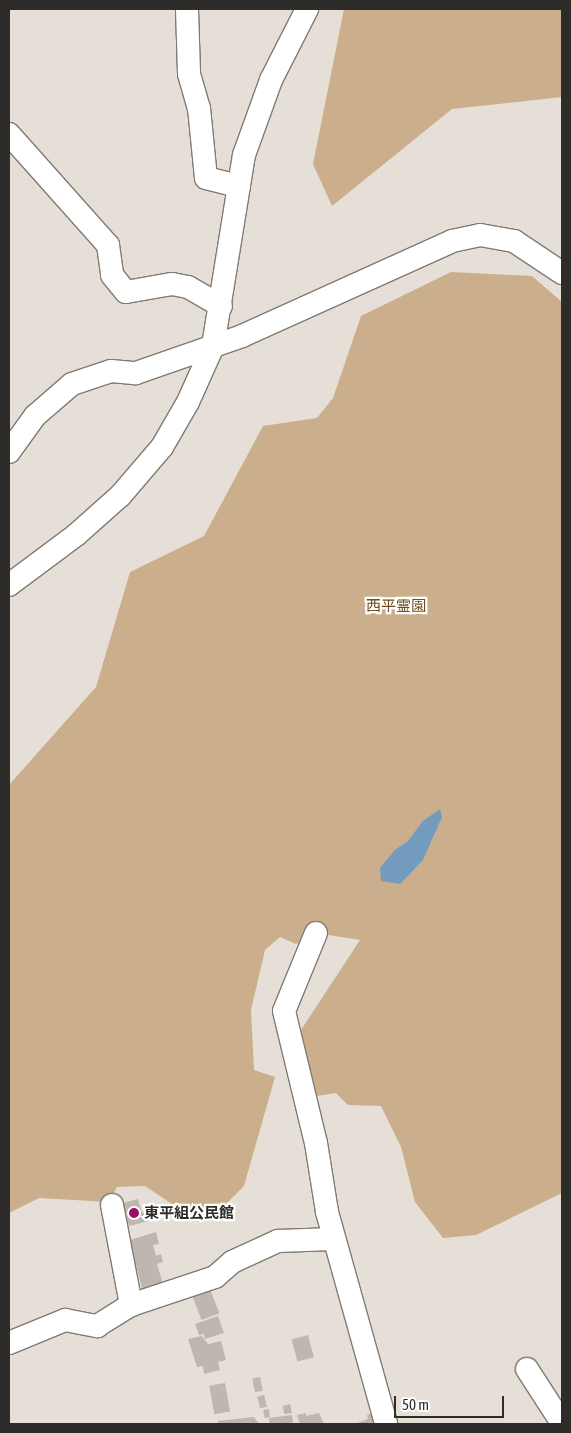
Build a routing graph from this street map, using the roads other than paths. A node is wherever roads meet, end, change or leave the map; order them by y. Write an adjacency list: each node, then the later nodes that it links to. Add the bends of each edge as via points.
1 (187, 9): 4 (street, via 189,74 199,108 206,178)
2 (307, 9): 4 (street, via 260,110 244,155)
3 (9, 134): 6 (street, via 108,245 112,275 126,292 172,284 188,287)
4 (239, 186): 6 (street)
5 (562, 273): 7 (street, via 514,241 480,234 452,241)
6 (221, 306): 7 (street)
7 (212, 346): 8 (street, via 136,373 111,371 72,384 35,416); 9 (street, via 188,402 162,447 105,512)
8 (9, 452)
9 (9, 584)
10 (316, 933): 12 (street, via 284,1010)
11 (112, 1206): 13 (street)
12 (334, 1239): 13 (street, via 278,1240 232,1262 216,1277); 17 (street)
13 (131, 1305): 14 (street, via 98,1326 65,1320)
14 (9, 1343)
15 (528, 1369): 16 (street)
16 (562, 1423)
17 (386, 1424)

